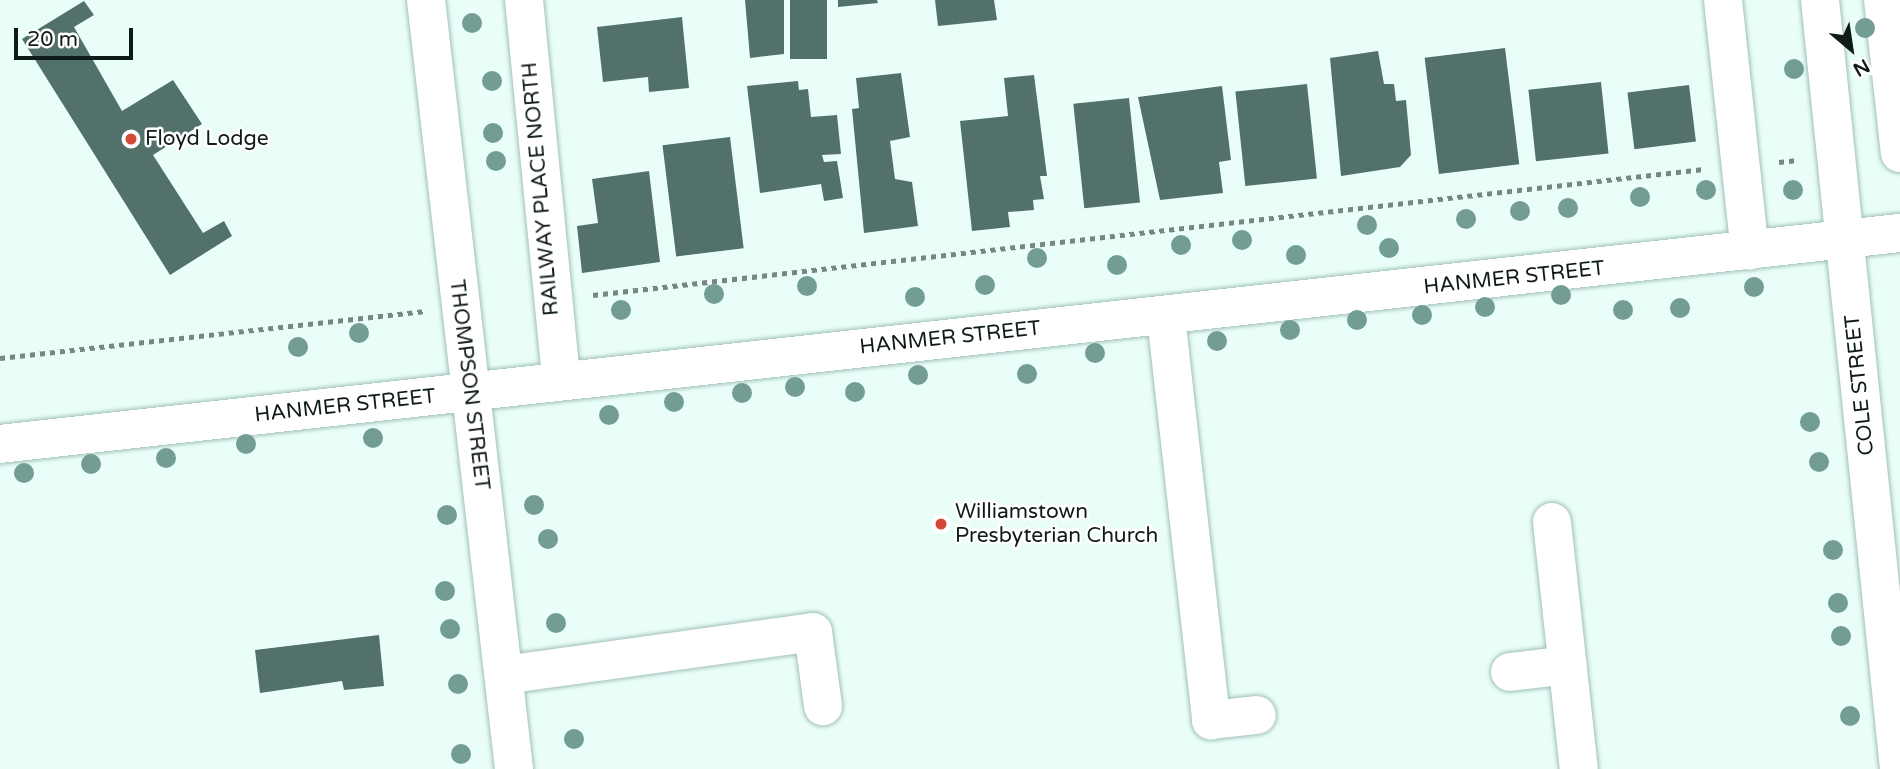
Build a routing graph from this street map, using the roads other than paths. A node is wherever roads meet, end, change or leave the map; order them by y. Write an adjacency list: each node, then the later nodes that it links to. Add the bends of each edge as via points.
1 (426, 0): 12 (street, THOMPSON STREET)
2 (524, 0): 11 (street, RAILWAY PLACE NORTH)
3 (1723, 0): 9 (street)
4 (1820, 0): 8 (street, COLE STREET)
5 (1883, 0): 6 (street)
6 (1900, 153)
7 (1900, 233): 8 (street, HANMER STREET)
8 (1844, 239): 9 (street, HANMER STREET); 22 (street, COLE STREET)
9 (1750, 251): 10 (street, HANMER STREET)
10 (1166, 317): 11 (street, HANMER STREET); 19 (street, via 1211,720)
11 (561, 378): 12 (street, HANMER STREET)
12 (471, 391): 13 (street, HANMER STREET); 17 (street, THOMPSON STREET)
13 (0, 444)
14 (1552, 522): 15 (street)
15 (1568, 665): 16 (street); 21 (street)
16 (1510, 672)
17 (504, 675): 18 (street, via 813,632); 20 (street, THOMPSON STREET)
18 (823, 706)
19 (1257, 715)
20 (514, 769)
21 (1579, 769)
22 (1899, 769)

